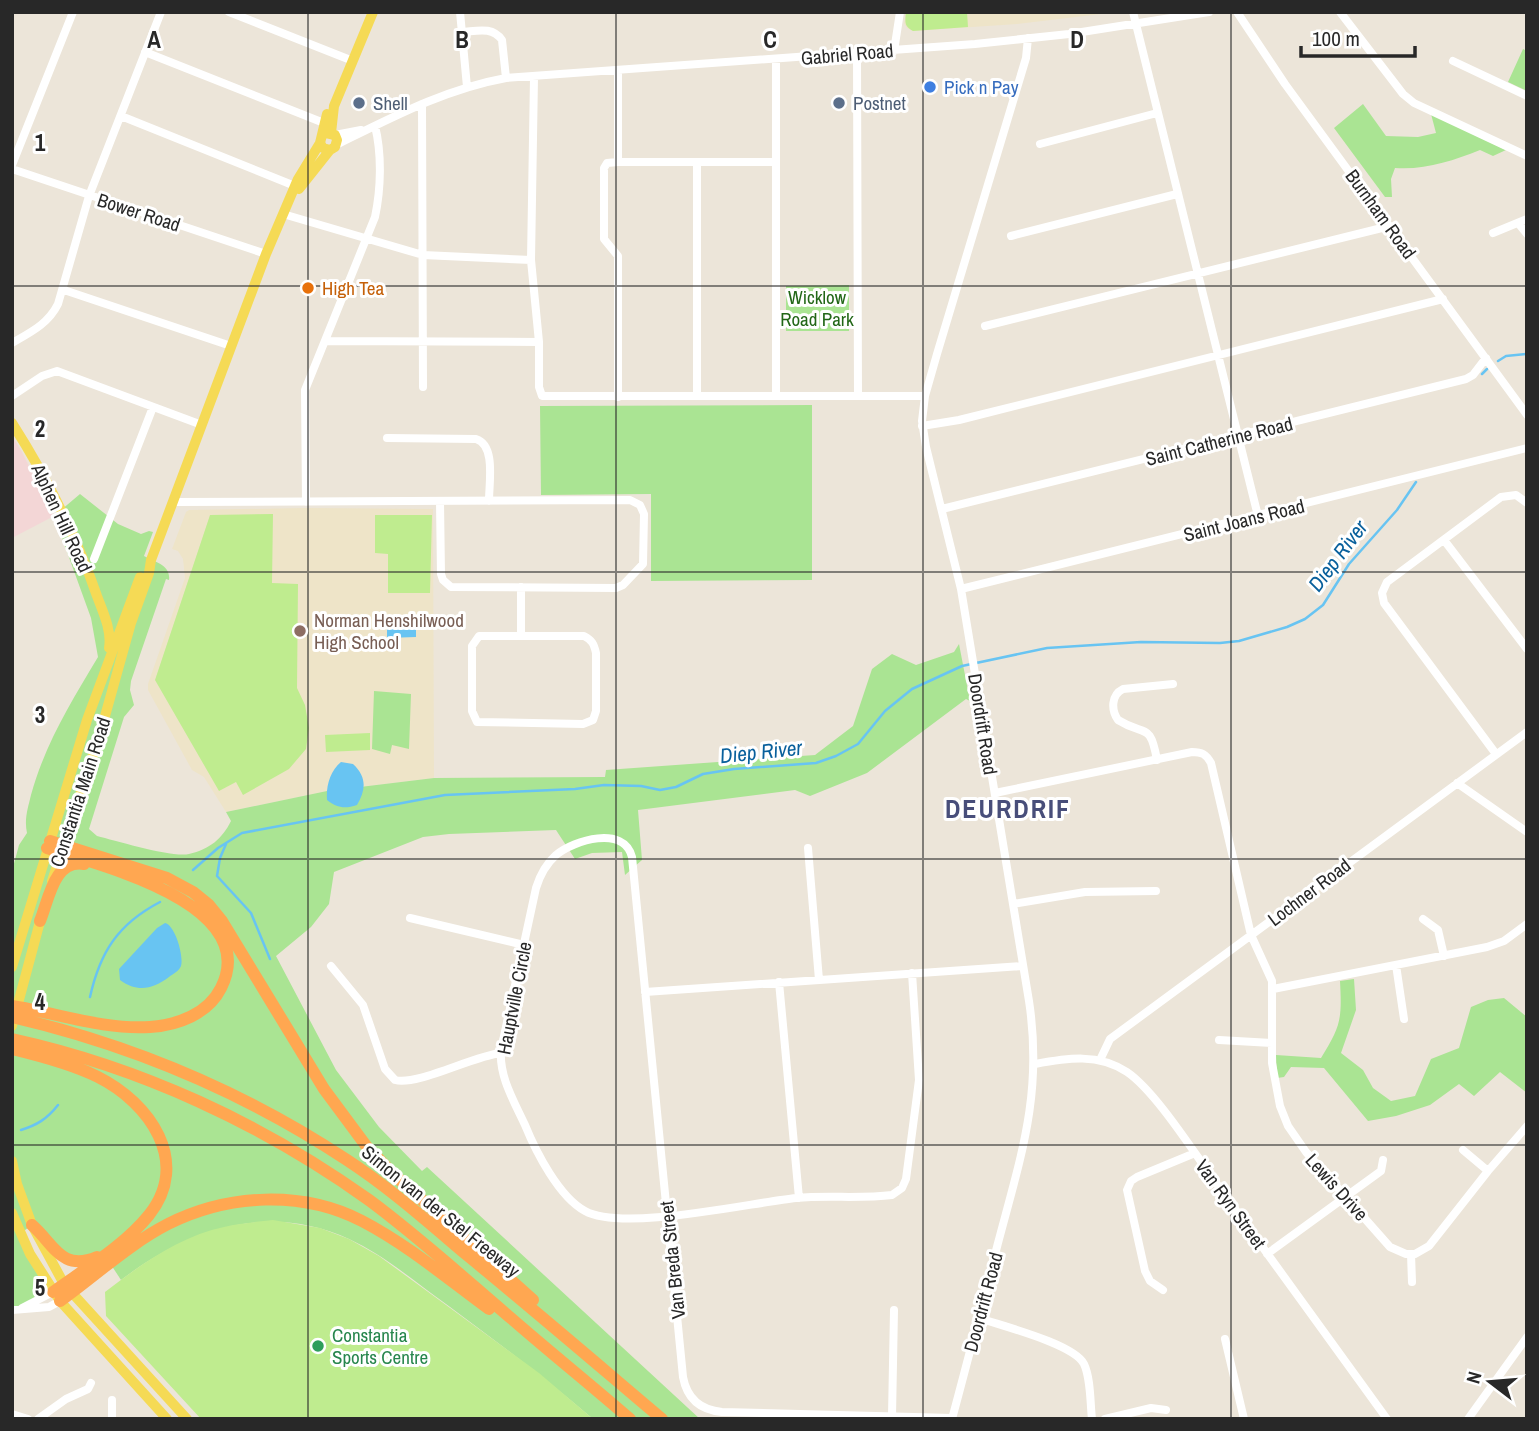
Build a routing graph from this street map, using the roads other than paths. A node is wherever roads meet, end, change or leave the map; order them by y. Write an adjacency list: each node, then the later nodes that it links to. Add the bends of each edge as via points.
1 (73, 12): 37 (street)
2 (161, 12): 15 (street)
3 (229, 12): 18 (street)
4 (373, 12): 18 (main road)
5 (460, 12): 12 (street)
6 (900, 12): 14 (street)
7 (1133, 12): 11 (street)
8 (1209, 12): 11 (street, Gabriel Road)
9 (1237, 12): 44 (street, Burnham Road)
10 (1340, 12): 33 (street, via 1414,103)
11 (1136, 24): 13 (street, Gabriel Road); 27 (street)
12 (462, 32): 22 (street, via 488,30 500,36); 23 (street)
13 (1028, 38): 14 (street, Gabriel Road); 67 (street, Doordrift Road, via 1026,58)
14 (894, 51): 16 (street, Gabriel Road)
15 (145, 52): 28 (street); 29 (street)
16 (857, 54): 17 (street, Gabriel Road); 66 (street)
17 (776, 60): 20 (street, Gabriel Road); 36 (street)
18 (353, 61): 24 (main road)
19 (1453, 61): 25 (street)
20 (618, 71): 21 (street, Gabriel Road); 34 (street)
21 (534, 76): 22 (street, Gabriel Road); 51 (street)
22 (506, 78): 23 (street, Gabriel Road)
23 (467, 87): 26 (street, Gabriel Road)
24 (340, 90): 29 (main road); 31 (main road)
25 (1527, 96)
26 (422, 104): 30 (street, Gabriel Road); 50 (street)
27 (1157, 113): 32 (street); 39 (street)
28 (121, 116): 38 (street); 40 (street)
29 (324, 123): 31 (main road)
30 (371, 128): 31 (street, Gabriel Road); 48 (street, via 378,143 379,190)
31 (329, 140): 38 (main road, Constantia Main Road); 41 (main road, Constantia Main Road)
32 (1040, 144)
33 (1527, 156)
34 (618, 162): 35 (street); 68 (street, via 604,168 604,239 618,256)
35 (697, 162): 36 (street); 69 (street)
36 (775, 162): 65 (street)
37 (12, 167): 40 (street, Bower Road)
38 (295, 186): 41 (main road, Constantia Main Road)
39 (1177, 194): 47 (street); 52 (street)
40 (89, 195): 49 (street, Bower Road); 53 (street)
41 (290, 197): 42 (main road, Constantia Main Road)
42 (283, 214): 48 (street); 49 (main road, Constantia Main Road)
43 (1522, 221): 45 (street); 46 (street)
44 (1390, 226): 52 (street); 54 (street, Burnham Road)
45 (1493, 233)
46 (1527, 234)
47 (1011, 236)
48 (366, 238): 50 (street); 56 (street)
49 (266, 254): 60 (main road, Constantia Main Road)
50 (424, 255): 51 (street); 57 (street)
51 (531, 260): 58 (street)
52 (1198, 274): 55 (street); 61 (street)
53 (64, 290): 59 (street, via 48,320); 60 (street)
54 (1443, 299): 61 (street); 62 (street, Burnham Road)
55 (985, 326)
56 (325, 341): 57 (street); 80 (street, via 304,397)
57 (424, 341): 58 (street); 63 (street)
58 (539, 342): 68 (street, via 540,395)
59 (12, 343)
60 (231, 346): 73 (main road, Constantia Main Road)
61 (1218, 355): 74 (street); 75 (street)
62 (1490, 364): 71 (street, Burnham Road); 75 (street, Saint Catherine Road, via 1466,379)
63 (423, 387)
64 (12, 396): 70 (street, via 57,370)
65 (776, 396): 66 (street); 69 (street)
66 (858, 396): 67 (street)
67 (925, 396): 74 (street, Doordrift Road)
68 (618, 397): 69 (street)
69 (697, 397)
70 (153, 407): 73 (street); 86 (street)
71 (1527, 415)
72 (12, 423): 90 (main road, Alphen Hill Road, via 62,509)
73 (202, 425): 79 (main road, Constantia Main Road)
74 (922, 426): 83 (street, Doordrift Road)
75 (1238, 436): 83 (street, Saint Catherine Road); 84 (street)
76 (387, 438): 78 (street, via 483,442 488,450)
77 (1527, 448): 84 (street, Saint Joans Road)
78 (489, 501): 81 (street); 88 (street, via 630,500 640,505 644,514 644,559 623,585)
79 (173, 502): 80 (street); 87 (main road, Constantia Main Road)
80 (306, 502): 81 (street)
81 (440, 502): 88 (street, via 443,580 451,587)
82 (1527, 503): 85 (street, via 1516,495 1505,496)
83 (942, 509): 89 (street, Doordrift Road)
84 (1258, 516): 89 (street, Saint Joans Road)
85 (1444, 540): 93 (street); 98 (street, via 1387,582 1382,600)
86 (94, 559)
87 (151, 559): 91 (main road, Constantia Main Road); 94 (main road, Constantia Main Road)
88 (521, 587): 92 (street)
89 (961, 589): 101 (street, Doordrift Road)
90 (105, 617): 91 (main road, Alphen Hill Road); 95 (main road, Alphen Hill Road, via 110,640)
91 (118, 634): 94 (main road); 95 (main road, Constantia Main Road)
92 (521, 635): 92 (street, via 584,636 593,642 593,720 583,724 483,724 473,717 474,642 484,635)
93 (1527, 649)
94 (117, 668): 104 (main road, Constantia Main Road)
95 (102, 674): 103 (main road, Constantia Main Road)
96 (1173, 684): 99 (street, via 1123,689 1114,699 1118,720 1152,737)
97 (1527, 732): 98 (street, Lochner Road)
98 (1496, 754): 100 (street, Lochner Road)
99 (1157, 760): 101 (street); 114 (street, Lewis Drive, via 1192,752 1205,754 1211,763)
100 (1457, 783): 102 (street); 114 (street, Lochner Road)
101 (995, 793): 109 (street, Doordrift Road)
102 (1527, 832)
103 (48, 844): 104 (highway); 120 (main road, Constantia Main Road)
104 (62, 848): 107 (highway); 112 (main road, Constantia Main Road); 159 (highway, via 167,878 209,905 324,1089 367,1147 526,1293)
105 (808, 848): 122 (street)
106 (632, 857): 115 (street, Hauptville Circle, via 625,844 611,839 583,841 557,855 538,880); 125 (street, Van Breda Street)
107 (115, 871): 112 (highway, via 81,864 66,866); 127 (highway, via 175,894 203,914 224,947 223,984 197,1014 172,1024 130,1027)
108 (1156, 891): 109 (street, via 1084,892)
109 (1013, 904): 119 (street, Doordrift Road)
110 (410, 918): 115 (street)
111 (1423, 919): 116 (street, via 1438,929)
112 (40, 921): 130 (main road, Constantia Main Road)
113 (1527, 924): 116 (street, via 1496,944)
114 (1251, 935): 124 (street, Lewis Drive); 137 (street, Lochner Road, via 1110,1039)
115 (524, 944): 136 (street, Hauptville Circle)
116 (1444, 956): 118 (street)
117 (331, 965): 136 (street, via 363,1005 386,1069 396,1080 409,1081)
118 (1396, 965): 124 (street); 129 (street)
119 (1023, 966): 121 (street); 138 (street, Doordrift Road)
120 (12, 967)
121 (912, 973): 122 (street); 146 (street, Hauptville Circle, via 919,1080 904,1184 888,1195)
122 (819, 980): 123 (street)
123 (779, 982): 125 (street); 146 (street)
124 (1273, 989): 133 (street, Lewis Drive)
125 (645, 992): 148 (street, Van Breda Street)
126 (12, 1006): 127 (highway)
127 (38, 1016): 128 (highway, Simon van der Stel Freeway); 159 (highway, Simon van der Stel Freeway, via 160,1062 290,1124 409,1205)
128 (12, 1017)
129 (1404, 1019)
130 (12, 1026)
131 (12, 1040): 135 (highway, Simon van der Stel Freeway)
132 (1219, 1040): 133 (street)
133 (1272, 1043): 145 (street, Lewis Drive, via 1274,1085 1288,1126)
134 (12, 1049): 135 (highway)
135 (31, 1049): 150 (highway, via 114,1087 143,1112 164,1148 167,1172 161,1196 129,1236); 163 (highway, Simon van der Stel Freeway, via 85,1059 180,1093 305,1158 407,1229)
136 (501, 1053): 148 (street, Hauptville Circle, via 504,1077 533,1144 573,1203 587,1213 611,1219)
137 (1100, 1060): 138 (street, Van Ryn Street); 141 (street, Van Ryn Street, via 1142,1085)
138 (1035, 1063): 160 (street, Doordrift Road, via 1024,1144)
139 (1527, 1126): 144 (street)
140 (1463, 1150): 144 (street)
141 (1195, 1153): 151 (street, Van Ryn Street); 155 (street, via 1137,1177 1127,1187 1145,1272)
142 (1383, 1160): 145 (street, via 1381,1171)
143 (12, 1161): 149 (main road)
144 (1488, 1171): 152 (street, via 1429,1246)
145 (1346, 1197): 151 (street); 152 (street, Lewis Drive, via 1390,1247)
146 (799, 1198): 148 (street, Hauptville Circle)
147 (12, 1213): 156 (main road)
148 (667, 1216): 169 (street, Van Breda Street, via 683,1377 692,1399 717,1412)
149 (32, 1224): 150 (highway, via 68,1259 85,1261); 154 (main road)
150 (104, 1254): 154 (highway)
151 (1267, 1254): 181 (street, Van Ryn Street)
152 (1411, 1254): 153 (street)
153 (1412, 1282)
154 (68, 1288): 156 (highway); 163 (highway, via 190,1214 242,1200 300,1201 343,1213 387,1236); 175 (main road)
155 (1163, 1290)
156 (57, 1297): 157 (street); 174 (main road)
157 (16, 1310)
158 (894, 1310): 168 (street)
159 (544, 1318): 177 (highway, Simon van der Stel Freeway)
160 (979, 1318): 170 (street, Doordrift Road); 178 (street, via 1075,1353 1086,1370)
161 (1527, 1337): 182 (street)
162 (1225, 1339): 180 (street)
163 (555, 1356): 176 (highway, Simon van der Stel Freeway)
164 (92, 1383): 172 (street)
165 (112, 1400): 173 (street)
166 (1166, 1410): 179 (street, via 1151,1408)
167 (12, 1414): 171 (street)
168 (892, 1416): 169 (street, Van Breda Street); 170 (street, Van Breda Street)
169 (841, 1417)
170 (952, 1418)
171 (28, 1419)
172 (38, 1419)
173 (113, 1419)
174 (167, 1419)
175 (187, 1419)
176 (630, 1419)
177 (662, 1419)
178 (1092, 1419)
179 (1105, 1419)
180 (1244, 1419)
181 (1387, 1419)
182 (1468, 1419)

